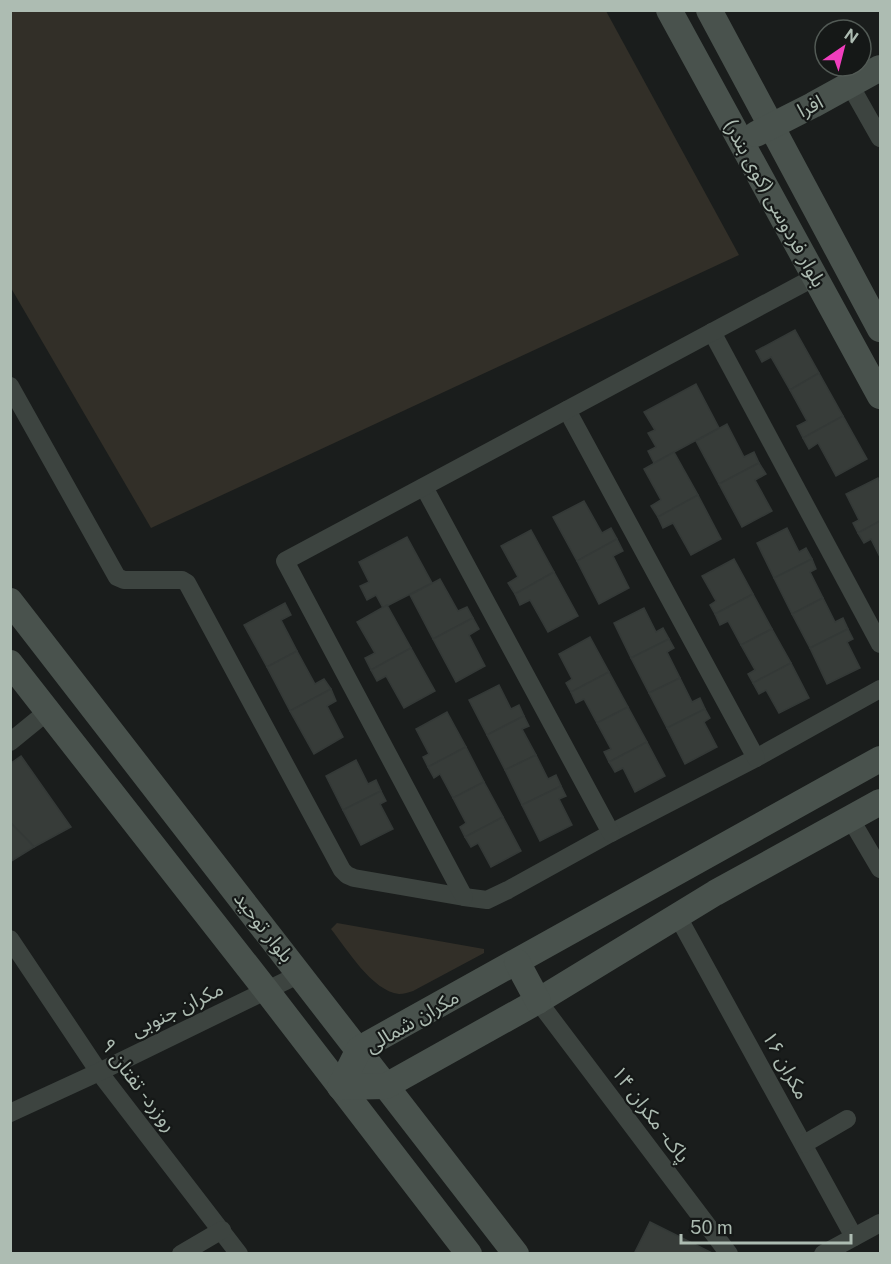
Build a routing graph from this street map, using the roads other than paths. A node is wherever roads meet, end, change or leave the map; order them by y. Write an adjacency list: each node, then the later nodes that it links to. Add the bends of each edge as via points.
1 (669, 10): 7 (street, بلوار فردوسی (کوی بندر))
2 (709, 10): 5 (street, بلوار فردوسی (کوی بندر))
3 (880, 68): 4 (street, افرا)
4 (850, 85): 5 (street, افرا); 6 (street)
5 (771, 125): 7 (street, افرا); 9 (street, بلوار فردوسی (کوی بندر))
6 (880, 138)
7 (741, 142): 8 (street, بلوار فردوسی (کوی بندر))
8 (815, 278): 10 (street); 12 (street, بلوار فردوسی (کوی بندر))
9 (880, 329)
10 (712, 333): 13 (street); 16 (street)
11 (10, 387): 27 (street, via 117,577 182,580 187,584 342,870 354,878)
12 (880, 396)
13 (567, 410): 14 (street); 21 (street)
14 (424, 486): 25 (street); 27 (street, via 285,561)
15 (10, 601): 31 (street, بلوار توحید)
16 (880, 644)
17 (10, 663): 19 (street, بلوار توحید)
18 (880, 689): 21 (street)
19 (48, 711): 20 (street); 32 (street, بلوار توحید)
20 (10, 742)
21 (756, 759): 25 (street)
22 (880, 759): 30 (street, مکران شمالی)
23 (880, 802): 24 (street, مکران شمالی)
24 (850, 819): 26 (street); 28 (street, مکران شمالی)
25 (611, 833): 27 (street, via 487,900)
26 (880, 869)
27 (464, 897)
28 (677, 915): 33 (street, مکران شمالی); 40 (street, مکران ۱۶)
29 (10, 939): 35 (street, روزرد - تفتان ۹)
30 (517, 962): 33 (street); 34 (street, مکران شمالی)
31 (300, 974): 32 (street, مکران جنوبی); 34 (street, بلوار توحید)
32 (266, 990): 35 (street, مکران جنوبی); 37 (street, بلوار توحید)
33 (538, 1001): 36 (street, مکران شمالی); 48 (street, پاک - مکران ۱۴)
34 (359, 1049): 36 (street, بلوار توحید); 37 (street, مکران شمالی)
35 (99, 1072): 38 (street, مکران جنوبی); 42 (street, روزرد - تفتان ۹)
36 (386, 1086): 37 (street, مکران شمالی); 47 (street, بلوار توحید)
37 (340, 1087): 46 (street, بلوار توحید)
38 (10, 1113)
39 (847, 1119): 40 (street)
40 (804, 1144): 43 (street, مکران ۱۶)
41 (880, 1223): 43 (street)
42 (222, 1230): 44 (street); 45 (street, روزرد - تفتان ۹)
43 (854, 1237): 49 (street)
44 (181, 1254)
45 (239, 1254)
46 (469, 1254)
47 (516, 1254)
48 (729, 1254)
49 (823, 1254)

